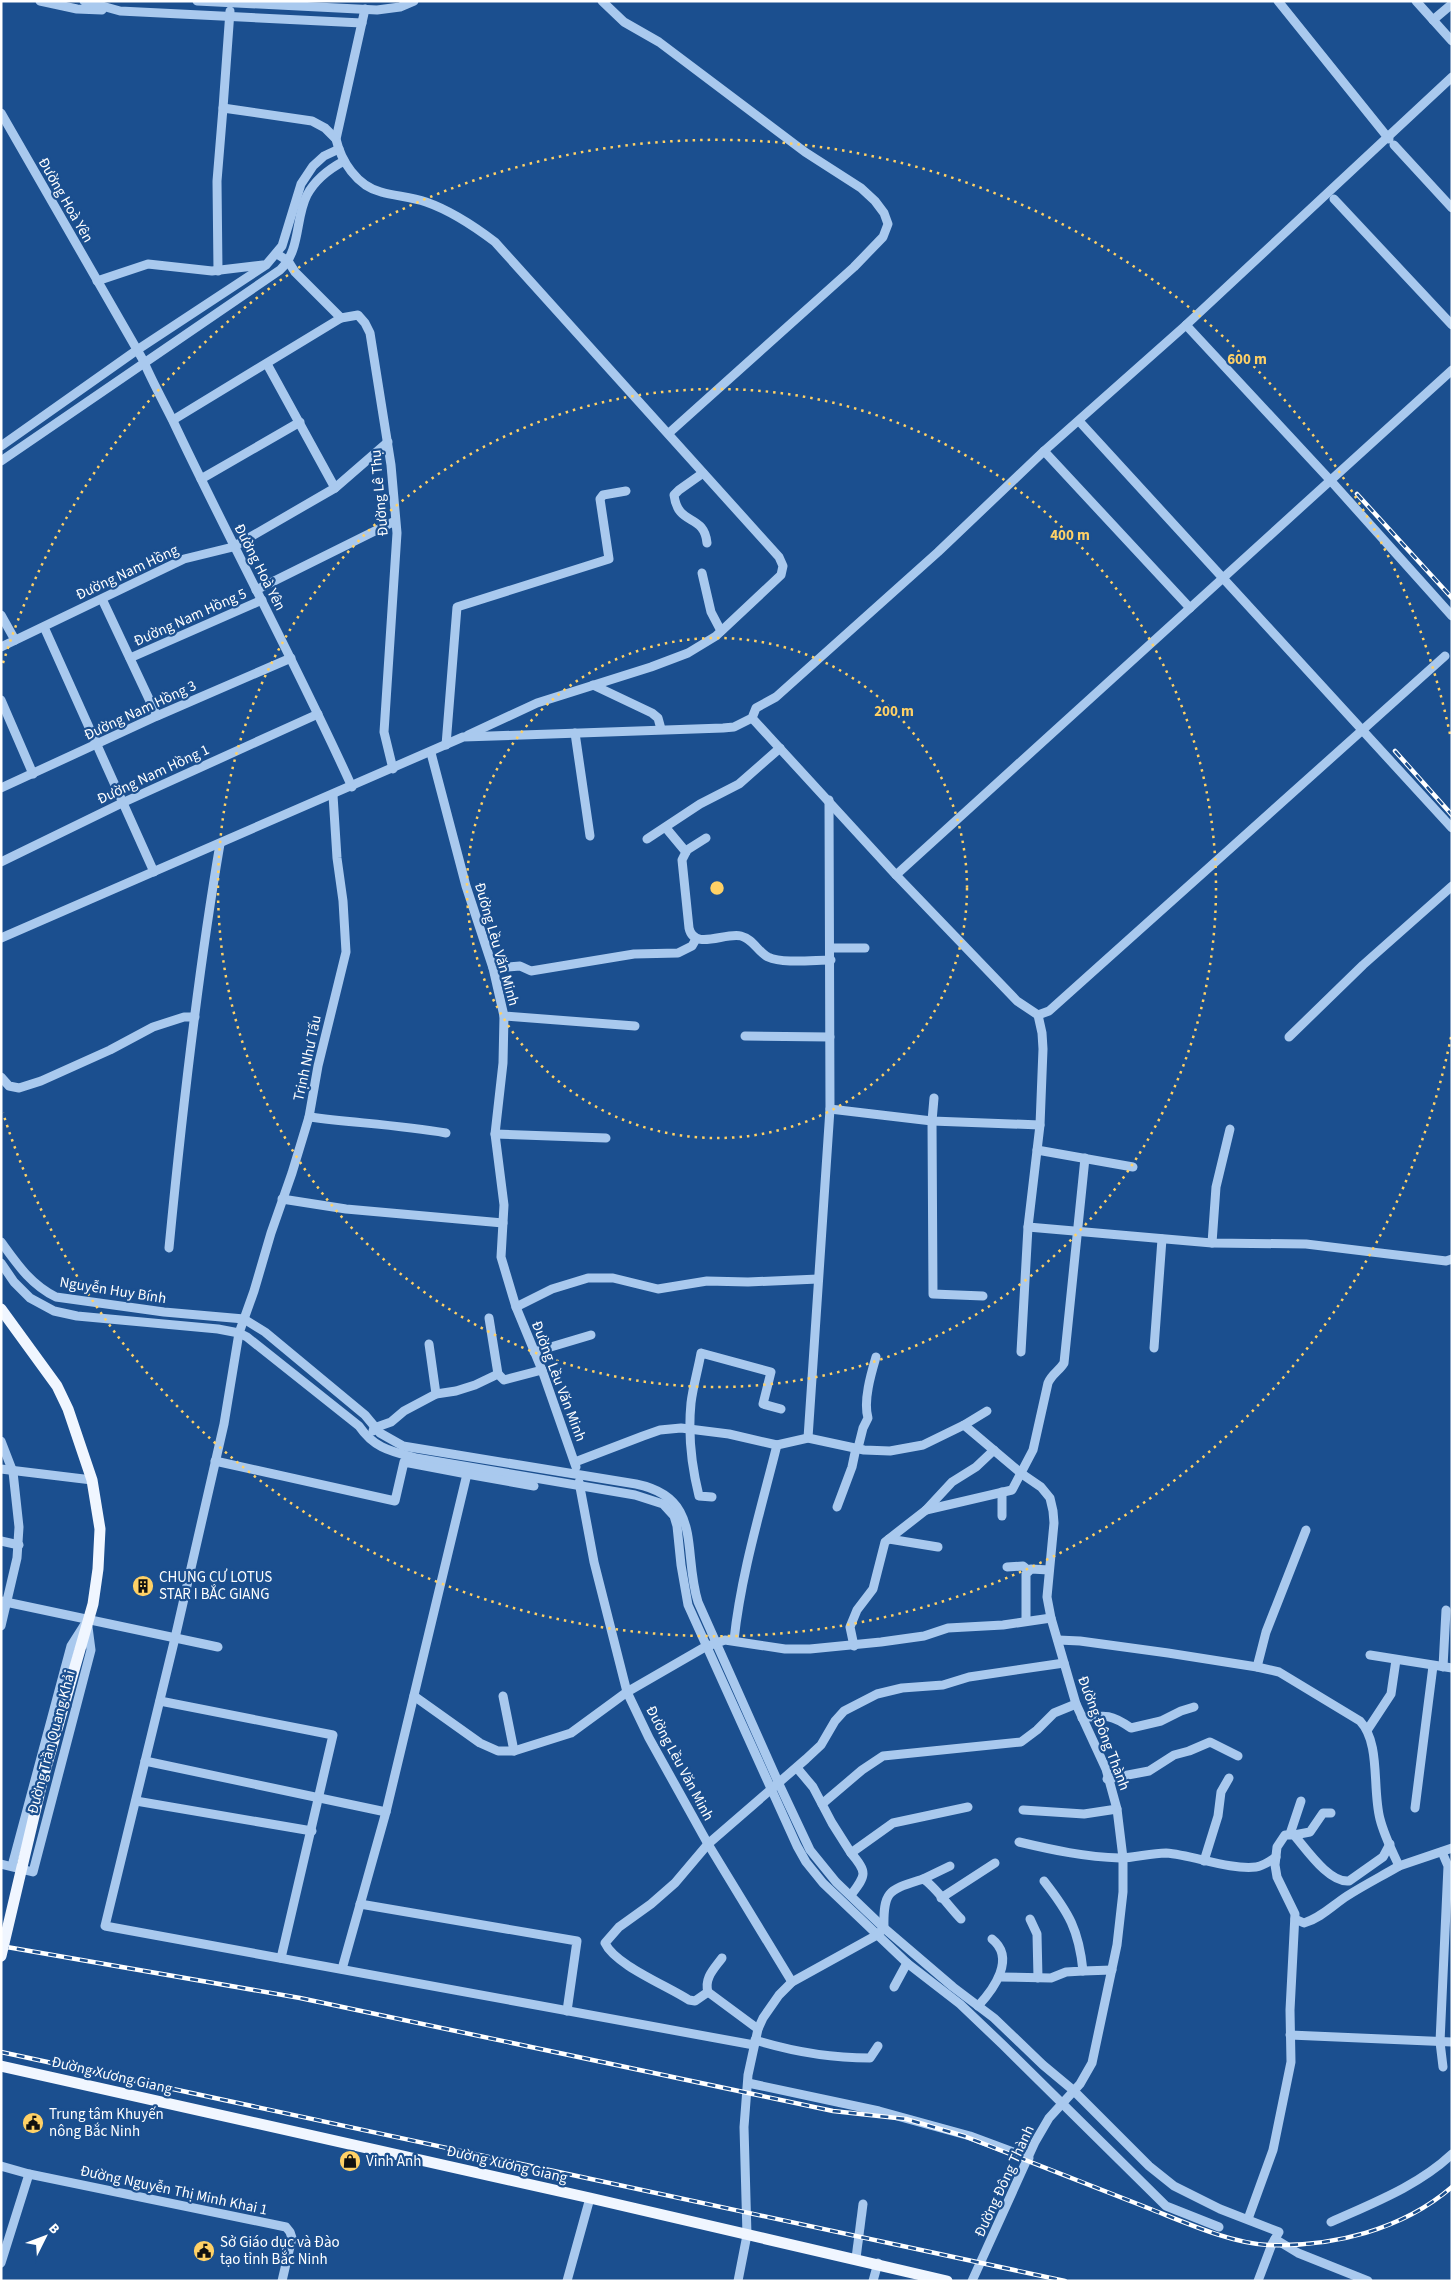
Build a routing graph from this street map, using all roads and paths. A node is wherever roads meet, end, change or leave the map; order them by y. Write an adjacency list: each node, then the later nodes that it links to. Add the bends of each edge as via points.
1 (40, 1): 11 (street, via 77,9)
2 (84, 1): 11 (street)
3 (197, 1): 8 (street)
4 (414, 1): 10 (street, via 400,7)
5 (602, 1): 39 (street, via 624,22 659,42 805,152 861,188 875,201 888,224 884,237 854,267)
6 (1278, 1): 20 (street)
7 (1416, 1): 13 (street)
8 (230, 4): 10 (street); 12 (street)
9 (1452, 4): 13 (street)
10 (365, 9): 14 (street)
11 (120, 10): 12 (street)
12 (230, 17): 14 (street); 17 (street)
13 (1433, 20): 15 (street)
14 (362, 23): 19 (street)
15 (1452, 41)
16 (1452, 77): 20 (street)
17 (223, 108): 19 (street, via 312,121); 27 (street, via 216,208)
18 (1, 113): 28 (street, Đường Hoà Yên)
19 (336, 139): 21 (street)
20 (1390, 140): 23 (street); 24 (street)
21 (338, 149): 22 (street); 25 (street, via 313,166 301,184 282,246)
22 (344, 161): 25 (street, via 319,179 307,195); 39 (street, via 363,182 378,192 426,202 465,220 495,242)
23 (1331, 195): 30 (street); 31 (street)
24 (1452, 208)
25 (283, 258): 26 (street); 29 (street); 33 (street, via 280,270)
26 (266, 265): 27 (street); 32 (street)
27 (218, 271): 28 (street, via 148,264)
28 (97, 281): 32 (street, Đường Hoà Yên)
29 (341, 318): 34 (street); 40 (street, Đường Lê Thụ, via 358,316 370,333)
30 (1186, 325): 37 (street); 46 (street)
31 (1452, 325)
32 (137, 351): 33 (street, Đường Hoà Yên); 41 (street)
33 (143, 361): 36 (street, Đường Hoà Yên); 43 (street)
34 (268, 364): 36 (street); 38 (street)
35 (1452, 370): 46 (street)
36 (173, 420): 45 (street, Đường Hoà Yên)
37 (1079, 421): 42 (street); 53 (street)
38 (300, 422): 45 (street); 47 (street)
39 (669, 433): 44 (street)
40 (388, 442): 47 (street, Đường Nam Hồng); 49 (street, Đường Lê Thụ)
41 (1, 446)
42 (1044, 451): 57 (street); 71 (street, via 938,552 776,697 756,708)
43 (1, 461)
44 (703, 473): 50 (street, via 674,495 682,516 702,526); 61 (street, via 779,557 783,566 781,575)
45 (201, 479): 51 (street, Đường Hoà Yên)
46 (1331, 481): 53 (street); 59 (street)
47 (334, 488): 51 (street, Đường Nam Hồng)
48 (626, 490): 77 (street, via 600,498 610,559 457,607)
49 (394, 521): 54 (street); 80 (street, Đường Lê Thụ, via 397,550 384,732)
50 (707, 543)
51 (233, 547): 54 (street, Đường Hoà Yên); 55 (street, Đường Nam Hồng, via 184,559)
52 (702, 573): 61 (street, via 711,612)
53 (1224, 579): 57 (street); 73 (street)
54 (256, 590): 56 (street, Đường Hoà Yên)
55 (102, 599): 60 (street, Đường Nam Hồng); 65 (street)
56 (262, 600): 65 (street, Đường Nam Hồng 5); 66 (street, Đường Hoà Yên)
57 (1190, 608): 96 (street)
58 (1, 615): 62 (street)
59 (1452, 616)
60 (44, 627): 62 (street, Đường Nam Hồng); 76 (street)
61 (722, 631): 67 (street, via 688,653)
62 (15, 640): 63 (street, Đường Nam Hồng)
63 (1, 647)
64 (1445, 656): 73 (street)
65 (130, 658): 70 (street)
66 (291, 658): 69 (street, Đường Hoà Yên); 70 (street, Đường Nam Hồng 3)
67 (593, 685): 72 (street, via 652,713 658,718); 75 (street, via 536,703)
68 (1, 700): 81 (street)
69 (318, 714): 82 (street, Đường Hoà Yên); 86 (street, Đường Nam Hồng 1)
70 (157, 716): 76 (street, Đường Nam Hồng 3)
71 (752, 718): 72 (street, via 734,727); 78 (street)
72 (660, 730): 74 (street)
73 (1363, 730): 88 (street); 105 (street, via 1049,1011)
74 (575, 733): 75 (street); 89 (street)
75 (463, 737): 77 (street)
76 (96, 745): 81 (street, Đường Nam Hồng 3); 86 (street)
77 (446, 745): 79 (street)
78 (780, 748): 85 (street); 87 (street, via 739,784 700,804)
79 (431, 752): 80 (street); 103 (street, Đường Lều Văn Minh, via 467,891)
80 (393, 769): 82 (street)
81 (33, 774): 83 (street, Đường Nam Hồng 3)
82 (352, 787): 84 (street)
83 (1, 788)
84 (333, 795): 92 (street); 114 (street, Trịnh Như Tấu, via 346,952)
85 (829, 800): 96 (street); 100 (street)
86 (122, 803): 94 (street, Đường Nam Hồng 1); 95 (street)
87 (666, 828): 91 (street); 93 (street)
88 (1452, 828)
89 (590, 836)
90 (706, 838): 93 (street)
91 (647, 839)
92 (220, 844): 95 (street); 106 (street, via 205,930)
93 (686, 852): 99 (street, via 682,860 689,928)
94 (1, 862)
95 (154, 872): 98 (street)
96 (896, 874): 105 (street, via 1017,1001)
97 (1452, 886): 109 (street)
98 (1, 938)
99 (696, 939): 102 (street, via 734,935 747,939 765,955 774,958); 103 (street, via 692,946 678,953 634,954 532,971 520,966)
100 (831, 948): 101 (street); 102 (street)
101 (865, 948)
102 (831, 960): 110 (street)
103 (493, 968): 104 (street, Đường Lều Văn Minh)
104 (504, 1016): 107 (street); 119 (street, Đường Lều Văn Minh, via 503,1063)
105 (1038, 1016): 116 (street, via 1043,1048)
106 (195, 1017): 111 (street, via 184,1017 153,1027 93,1058 19,1088 9,1086); 131 (street)
107 (635, 1026)
108 (745, 1036): 110 (street)
109 (1289, 1036)
110 (830, 1037): 113 (street)
111 (1, 1078)
112 (934, 1098): 115 (street)
113 (830, 1109): 115 (street); 134 (street)
114 (309, 1117): 118 (street, via 409,1126); 124 (street, Trịnh Như Tấu)
115 (932, 1121): 116 (street); 135 (street, via 933,1294)
116 (1040, 1126): 121 (street)
117 (1230, 1128): 130 (street, via 1216,1187)
118 (446, 1133)
119 (495, 1134): 120 (street); 125 (street, Đường Lều Văn Minh, via 504,1205)
120 (606, 1138)
121 (1037, 1150): 122 (street); 126 (street)
122 (1085, 1158): 123 (street); 127 (street)
123 (1133, 1167)
124 (282, 1199): 125 (street, via 346,1209); 139 (street, Trịnh Như Tấu)
125 (503, 1223): 136 (street, Đường Lều Văn Minh, via 501,1257)
126 (1028, 1227): 127 (street); 145 (street)
127 (1076, 1233): 128 (street); 167 (street, via 1064,1363 1048,1383 1033,1450)
128 (1162, 1239): 130 (street); 143 (street)
129 (1, 1242): 139 (street, Nguyễn Huy Bính, via 30,1281 56,1297)
130 (1212, 1243): 132 (street, via 1306,1244 1446,1261)
131 (169, 1248)
132 (1452, 1259)
133 (1, 1263): 140 (street, via 30,1298 54,1311)
134 (818, 1279): 136 (street, via 707,1281 658,1289 613,1278 588,1278 552,1288); 155 (street)
135 (983, 1296)
136 (516, 1307): 144 (street, Đường Lều Văn Minh)
137 (1, 1309): 168 (main road, Đường Trần Quang Khải, via 57,1386)
138 (489, 1318): 148 (street)
139 (244, 1319): 140 (street, Trịnh Như Tấu); 153 (street, via 265,1332 365,1415)
140 (239, 1333): 156 (street, via 258,1344 359,1426); 161 (street, Trịnh Như Tấu)
141 (591, 1335): 144 (street)
142 (429, 1344): 149 (street)
143 (1154, 1348)
144 (534, 1352): 147 (street, Đường Lều Văn Minh)
145 (1021, 1352)
146 (876, 1356): 159 (street, via 865,1409 868,1418)
147 (542, 1370): 148 (street, via 504,1380); 162 (street, Đường Lều Văn Minh)
148 (498, 1374): 149 (street, via 475,1385)
149 (436, 1394): 153 (street, via 391,1422)
150 (781, 1408): 154 (street, via 763,1404 770,1372 701,1353 691,1404)
151 (986, 1411): 152 (street)
152 (964, 1425): 159 (street, via 923,1445 890,1451); 160 (street, Đường Đông Thành)
153 (374, 1428): 156 (street); 165 (street, via 403,1446)
154 (691, 1429): 158 (street); 162 (street, via 660,1430); 172 (street, via 699,1496)
155 (808, 1438): 158 (street); 159 (street)
156 (368, 1440): 170 (street, via 389,1451 416,1458)
157 (1, 1441): 164 (street)
158 (777, 1445): 193 (street, via 752,1546)
159 (857, 1448): 173 (street)
160 (994, 1450): 167 (street, Đường Đông Thành); 174 (street, via 940,1492)
161 (215, 1461): 166 (street, via 395,1502 404,1462); 192 (street, Trịnh Như Tấu)
162 (575, 1462): 165 (street, Đường Lều Văn Minh)
163 (1, 1470): 164 (street)
164 (13, 1472): 168 (street); 179 (street)
165 (578, 1473): 170 (street, Đường Lều Văn Minh); 181 (street, via 649,1487 670,1496 683,1515)
166 (467, 1474): 169 (street); 206 (street)
167 (1022, 1474): 171 (street, via 1012,1490); 185 (street, Đường Đông Thành, via 1046,1493 1053,1511)
168 (92, 1480): 189 (main road, Đường Trần Quang Khải, via 100,1551)
169 (534, 1486)
170 (580, 1486): 182 (street, via 648,1498 662,1504 674,1516); 205 (street, Đường Lều Văn Minh, via 594,1562)
171 (1002, 1492): 174 (street); 175 (street)
172 (712, 1497)
173 (836, 1507)
174 (926, 1510): 177 (street)
175 (1002, 1516)
176 (1306, 1530): 203 (street, via 1266,1632)
177 (889, 1538): 180 (street); 196 (street, via 883,1546 872,1589 850,1627)
178 (1, 1541): 179 (street)
179 (19, 1545): 186 (street)
180 (938, 1547)
181 (689, 1551): 182 (street); 195 (street, via 698,1602)
182 (680, 1553): 198 (street, via 688,1605)
183 (1007, 1567): 184 (street, via 1023,1566)
184 (1028, 1570): 185 (street); 190 (street)
185 (1049, 1570): 188 (street, Đường Đông Thành)
186 (4, 1602): 189 (street); 191 (street)
187 (1446, 1610): 204 (street)
188 (1051, 1618): 190 (street); 194 (street, Đường Đông Thành)
189 (88, 1620): 192 (street); 246 (street, Đường Trần Quang Khải, via 71,1646); 246 (street, Đường Trần Quang Khải, via 91,1650 33,1872); 260 (main road, bridge, via 43,1778)
190 (1026, 1621): 196 (street, via 948,1628 924,1636)
191 (1, 1626)
192 (175, 1638): 197 (street); 208 (street, Trịnh Như Tấu)
193 (734, 1640): 195 (street); 196 (street, via 786,1649)
194 (1058, 1640): 201 (street, Đường Đông Thành); 203 (street)
195 (717, 1642): 198 (street); 214 (street)
196 (854, 1646)
197 (218, 1647)
198 (706, 1647): 205 (street); 216 (street)
199 (1370, 1655): 200 (street)
200 (1396, 1660): 202 (street); 212 (street, via 1391,1694)
201 (1064, 1663): 209 (street, Đường Đông Thành); 218 (street, via 877,1694 844,1711 821,1745)
202 (1433, 1666): 204 (street); 228 (street)
203 (1257, 1667): 212 (street, via 1279,1672)
204 (1447, 1668)
205 (628, 1692): 213 (street, via 571,1733); 236 (street, Đường Lều Văn Minh, via 649,1738)
206 (414, 1696): 213 (street, via 480,1743 498,1751); 231 (street)
207 (502, 1696): 213 (street)
208 (160, 1701): 217 (street, Trịnh Như Tấu); 223 (street, via 333,1735)
209 (1076, 1704): 211 (street, Đường Đông Thành); 226 (street, via 1054,1713 1021,1742 883,1756)
210 (1194, 1708): 211 (street, via 1161,1722 1131,1728 1115,1717)
211 (1082, 1718): 220 (street, Đường Đông Thành)
212 (1368, 1729): 237 (street, via 1372,1738 1380,1819)
213 (514, 1750)
214 (768, 1756): 216 (street); 221 (street)
215 (1238, 1756): 220 (street, via 1210,1742 1174,1755 1149,1771)
216 (759, 1760): 222 (street)
217 (145, 1761): 223 (street); 224 (street, Trịnh Như Tấu)
218 (797, 1768): 221 (street); 226 (street)
219 (1229, 1778): 243 (street, via 1221,1792 1218,1816)
220 (1108, 1779): 229 (street, Đường Đông Thành)
221 (779, 1784): 222 (street); 251 (street, via 810,1850)
222 (770, 1790): 236 (street); 258 (street, via 806,1862 822,1883)
223 (320, 1798): 231 (street); 233 (street)
224 (136, 1801): 233 (street); 261 (street, Trịnh Như Tấu, via 106,1926)
225 (1301, 1801): 234 (street)
226 (822, 1804): 240 (street)
227 (968, 1806): 240 (street, via 893,1823)
228 (1415, 1808)
229 (1117, 1809): 230 (street, via 1084,1814); 242 (street, Đường Đông Thành)
230 (1023, 1810)
231 (386, 1812): 253 (street)
232 (1330, 1813): 234 (street, via 1323,1813 1310,1832)
233 (312, 1831): 261 (street)
234 (1292, 1835): 237 (street, via 1331,1876 1343,1881 1349,1881 1383,1857); 241 (street, via 1285,1835 1280,1841)
235 (1019, 1842): 242 (street, via 1077,1856)
236 (708, 1844): 269 (street, Đường Lều Văn Minh); 271 (street, via 676,1883 619,1927 605,1943 623,1962 689,2000 695,2001)
237 (1390, 1844): 248 (street)
238 (1452, 1848): 239 (street)
239 (1442, 1852): 248 (street); 278 (street, via 1448,1866)
240 (851, 1853): 251 (street, via 864,1873)
241 (1276, 1857): 243 (street, via 1254,1868); 256 (street, via 1277,1877 1295,1914)
242 (1123, 1858): 243 (street, via 1164,1853); 265 (street, Đường Đông Thành, via 1124,1892)
243 (1204, 1861)
244 (995, 1863): 252 (street)
245 (1, 1864): 246 (street)
246 (12, 1866)
247 (950, 1866): 249 (street)
248 (1399, 1866): 256 (street, via 1311,1921 1304,1923)
249 (923, 1879): 252 (street); 257 (street, via 888,1895 883,1910)
250 (1044, 1881): 266 (street, via 1072,1920 1081,1949)
251 (851, 1895): 257 (street)
252 (941, 1898): 254 (street)
253 (360, 1904): 264 (street); 273 (street, via 577,1941)
254 (961, 1919)
255 (1030, 1919): 268 (street, via 1037,1934)
256 (1294, 1919): 276 (street)
257 (884, 1928): 258 (street); 272 (street)
258 (876, 1935): 263 (street); 269 (street)
259 (992, 1939): 267 (street, via 1000,1945 1002,1952)
260 (1, 1956)
261 (281, 1958): 264 (street)
262 (722, 1958): 271 (street, via 708,1979)
263 (907, 1963): 270 (street); 280 (street, via 960,2004)
264 (342, 1969): 273 (street)
265 (1112, 1970): 266 (street); 285 (street, Đường Đông Thành, via 1092,2063)
266 (1083, 1971): 268 (street)
267 (999, 1977): 268 (street); 272 (street)
268 (1038, 1978)
269 (792, 1982): 274 (street, via 779,1995)
270 (894, 1987)
271 (708, 1992): 274 (street)
272 (978, 2006): 275 (street)
273 (567, 2011): 277 (street)
274 (758, 2029): 277 (street)
275 (1012, 2035): 280 (street); 285 (street)
276 (1290, 2035): 278 (street); 293 (street, via 1291,2062 1281,2119)
277 (754, 2042): 281 (street, via 835,2058 870,2058); 284 (street)
278 (1440, 2042): 279 (street); 283 (street)
279 (1452, 2042)
280 (1003, 2045): 286 (street)
281 (878, 2046)
282 (1, 2066): 291 (main road, Đường Xương Giang)
283 (1443, 2067)
284 (748, 2084): 288 (street, via 880,2111 970,2136); 296 (street, via 744,2127)
285 (1073, 2090): 286 (street, Đường Đông Thành); 293 (street, via 1149,2166 1174,2186)
286 (1062, 2103): 288 (street, Đường Đông Thành, via 1049,2118); 295 (street, via 1166,2206)
287 (1452, 2154): 294 (street, via 1434,2170)
288 (1029, 2158): 306 (street, Đường Đông Thành)
289 (1, 2166): 290 (street, Đường Nguyễn Thị Minh Khai 1)
290 (29, 2174): 299 (street); 301 (street, Đường Nguyễn Thị Minh Khai 1, via 286,2227 292,2238)
291 (590, 2198): 296 (main road, Đường Xương Giang); 302 (street)
292 (862, 2204): 298 (street)
293 (1248, 2219): 297 (street, via 1279,2232)
294 (1331, 2222)
295 (1219, 2228)
296 (747, 2235): 298 (main road, Đường Xương Giang); 303 (street)
297 (1275, 2239): 307 (street); 308 (street, via 1298,2253)
298 (856, 2258): 300 (main road, Đường Xương Giang)
299 (1, 2263)
300 (878, 2263): 304 (street); 305 (main road, Đường Xương Giang)
301 (282, 2281)
302 (567, 2281)
303 (738, 2281)
304 (872, 2281)
305 (947, 2281)
306 (972, 2281)
307 (1258, 2281)
308 (1368, 2281)

